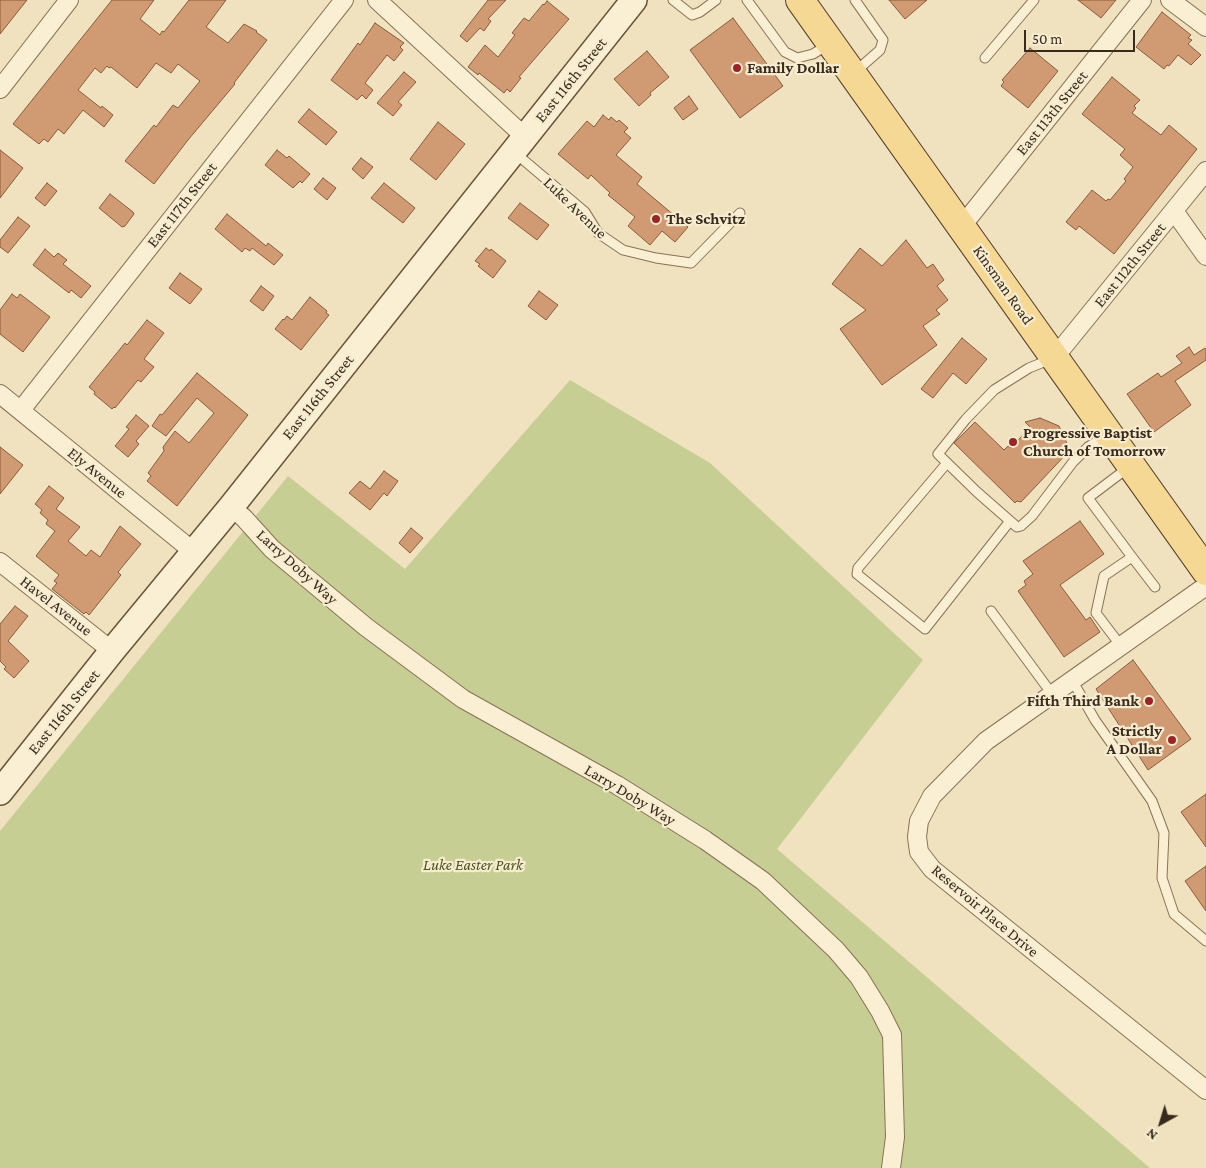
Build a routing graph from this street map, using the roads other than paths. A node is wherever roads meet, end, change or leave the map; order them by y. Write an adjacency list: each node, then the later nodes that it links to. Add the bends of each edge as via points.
1 (69, 0): 17 (street)
2 (344, 0): 26 (street, East 117th Street)
3 (377, 0): 18 (street, Luke Avenue)
4 (634, 0): 18 (main road, East 116th Street)
5 (673, 0): 6 (lane, via 692,15)
6 (716, 0)
7 (747, 0): 14 (lane, via 786,52 797,58 813,54)
8 (855, 0): 16 (lane, via 883,40 880,50)
9 (1034, 0): 15 (lane)
10 (1142, 0): 22 (street, East 113th Street)
11 (1170, 0): 13 (street)
12 (804, 2): 14 (main road, Kinsman Road)
13 (1206, 27)
14 (831, 43): 16 (main road, Kinsman Road)
15 (985, 58)
16 (853, 74): 22 (main road, Kinsman Road)
17 (0, 89)
18 (519, 144): 21 (lane, Luke Avenue, via 585,212 598,233 623,250 691,263); 30 (main road, East 116th Street)
19 (1206, 171): 20 (street, East 112th Street)
20 (1174, 211): 23 (street); 24 (street, East 112th Street)
21 (740, 213)
22 (962, 226): 24 (main road, Kinsman Road)
23 (1206, 256)
24 (1054, 358): 27 (main road, Kinsman Road); 28 (lane, via 994,390 938,454)
25 (0, 394): 26 (street, Ely Avenue)
26 (21, 410): 32 (street, Ely Avenue)
27 (1108, 434): 29 (main road, Kinsman Road); 31 (lane, via 1072,462 1021,526 1017,527)
28 (947, 463): 31 (lane); 31 (lane, via 858,568 857,574 925,629)
29 (1131, 466): 33 (lane, via 1088,498); 35 (main road, Kinsman Road)
30 (231, 506): 32 (main road, East 116th Street); 45 (street, Larry Doby Way, via 272,549 366,627 463,699 616,785 704,840 763,881 836,950 859,977 892,1035 896,1137)
31 (1010, 521)
32 (194, 552): 40 (main road, East 116th Street)
33 (1132, 557): 37 (lane); 39 (lane, via 1104,576 1096,613)
34 (0, 562): 40 (street, Havel Avenue)
35 (1206, 570)
36 (1206, 586): 39 (street, Reservoir Place Drive)
37 (1154, 587)
38 (992, 611): 41 (lane)
39 (1121, 646): 41 (street, Reservoir Place Drive)
40 (112, 651): 42 (main road, East 116th Street)
41 (1061, 687): 43 (lane, via 1095,720 1152,801 1164,833 1162,878 1174,914); 44 (street, Reservoir Place Drive, via 986,741 932,796 919,820 919,852 946,881)
42 (0, 792)
43 (1206, 942)
44 (1206, 1090)
45 (891, 1168)

